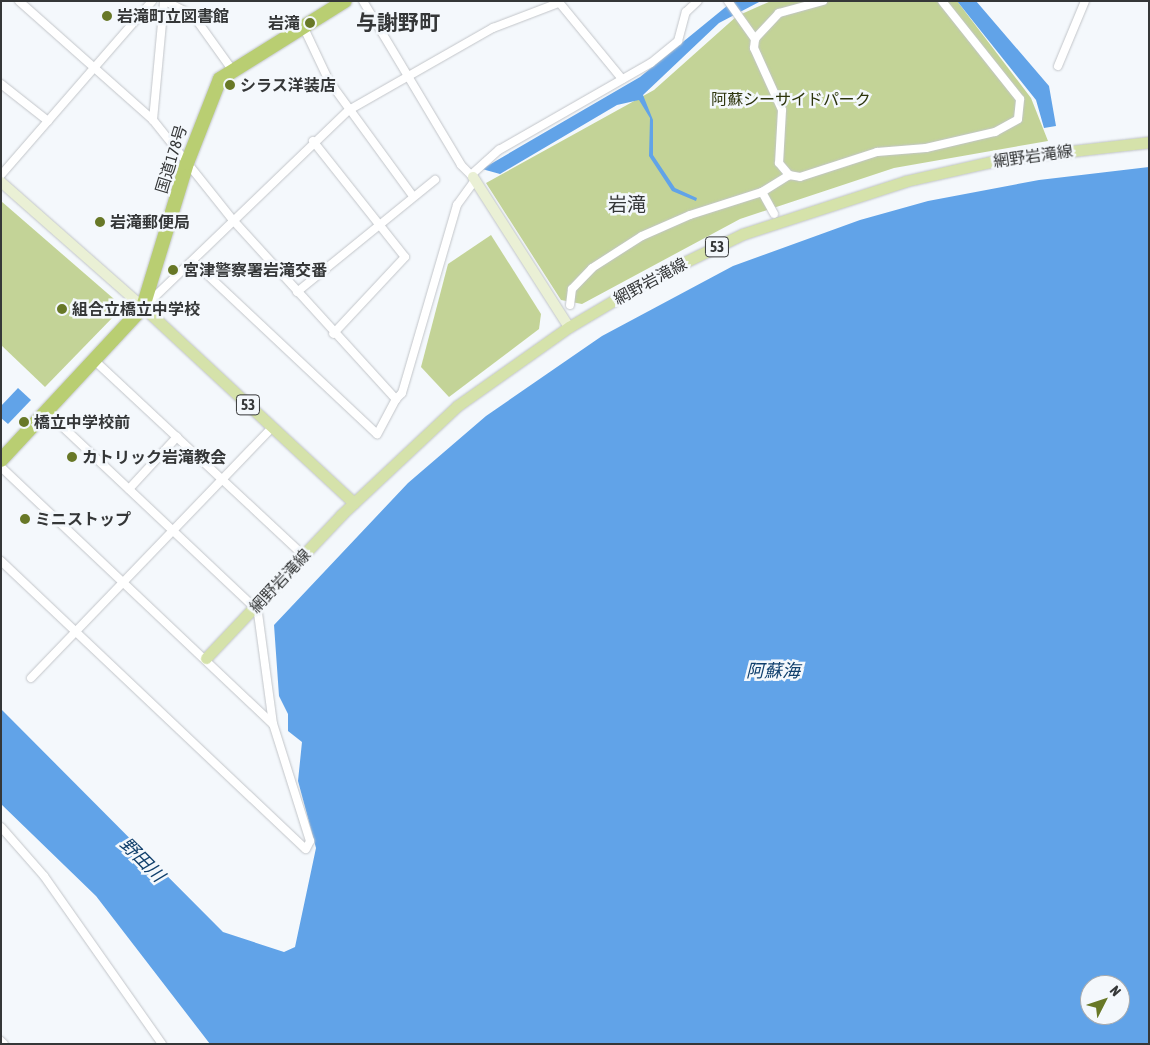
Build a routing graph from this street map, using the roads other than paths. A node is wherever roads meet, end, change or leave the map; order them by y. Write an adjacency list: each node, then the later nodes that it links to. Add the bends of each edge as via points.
1 (19, 1): 15 (street)
2 (152, 1): 15 (street)
3 (165, 1): 16 (street, via 193,15); 21 (street)
4 (345, 1): 12 (highway, 国道178号)
5 (363, 1): 17 (street)
6 (698, 1): 18 (street, via 686,12 678,41)
7 (728, 1): 13 (street)
8 (823, 1): 13 (street, via 779,13)
9 (942, 1): 27 (street, via 1020,99 1018,119 1011,127 963,141 877,152 800,177)
10 (1085, 1): 14 (street)
11 (558, 2): 17 (street, via 493,28); 18 (street)
12 (303, 26): 16 (highway, 国道178号); 20 (street, via 329,82)
13 (755, 38): 27 (street, via 754,48 782,110 778,154)
14 (1058, 66)
15 (95, 68): 21 (street); 22 (street)
16 (231, 68): 25 (highway, 国道178号, via 211,93)
17 (408, 74): 20 (street); 28 (street)
18 (622, 79): 28 (street, via 499,150)
19 (1, 84): 22 (street)
20 (349, 110): 23 (street); 32 (street)
21 (154, 120): 25 (street)
22 (48, 122): 26 (street)
23 (313, 141): 34 (street); 35 (street)
24 (1149, 142): 40 (main road, 網野岩滝線 / 53, via 1003,159 848,197 744,234 652,278)
25 (187, 163): 34 (street); 39 (highway, 国道178号)
26 (1, 175)
27 (790, 175): 31 (street)
28 (473, 178): 40 (street); 43 (street, via 457,205 402,393)
29 (435, 180): 32 (street)
30 (1, 182): 39 (street)
31 (762, 192): 33 (street); 38 (street, via 690,214 634,241 592,268 572,289)
32 (413, 196): 35 (street)
33 (774, 214)
34 (232, 219): 36 (street); 37 (street)
35 (378, 223): 37 (street); 41 (street, via 405,257)
36 (193, 261): 39 (street); 43 (street, via 377,434)
37 (297, 292): 41 (street)
38 (570, 305)
39 (143, 307): 42 (highway, 国道178号); 45 (main road, 53)
40 (569, 327): 51 (main road, 網野岩滝線 / 53, via 457,406)
41 (333, 334): 43 (street)
42 (94, 360): 44 (highway, 国道178号); 46 (street)
43 (396, 399)
44 (47, 412): 47 (highway, 国道178号); 50 (street)
45 (272, 428): 49 (street); 51 (main road, 53)
46 (176, 437): 49 (street); 50 (street)
47 (1, 460)
48 (1, 467): 55 (street)
49 (222, 480): 52 (street); 53 (street)
50 (129, 489): 52 (street)
51 (354, 503): 53 (main road, 網野岩滝線 / 53)
52 (174, 530): 55 (street); 56 (street)
53 (304, 556): 56 (main road, 網野岩滝線 / 53)
54 (1, 561): 57 (street)
55 (123, 582): 57 (street); 58 (street)
56 (256, 607): 58 (main road, 網野岩滝線 / 53); 60 (street)
57 (77, 635): 59 (street); 60 (street, via 306,849 310,841)
58 (206, 658): 60 (street)
59 (31, 678)
60 (273, 724)
61 (1, 827): 64 (street, via 44,876)
62 (1, 1041): 63 (street)
63 (4, 1044)
64 (162, 1044)

